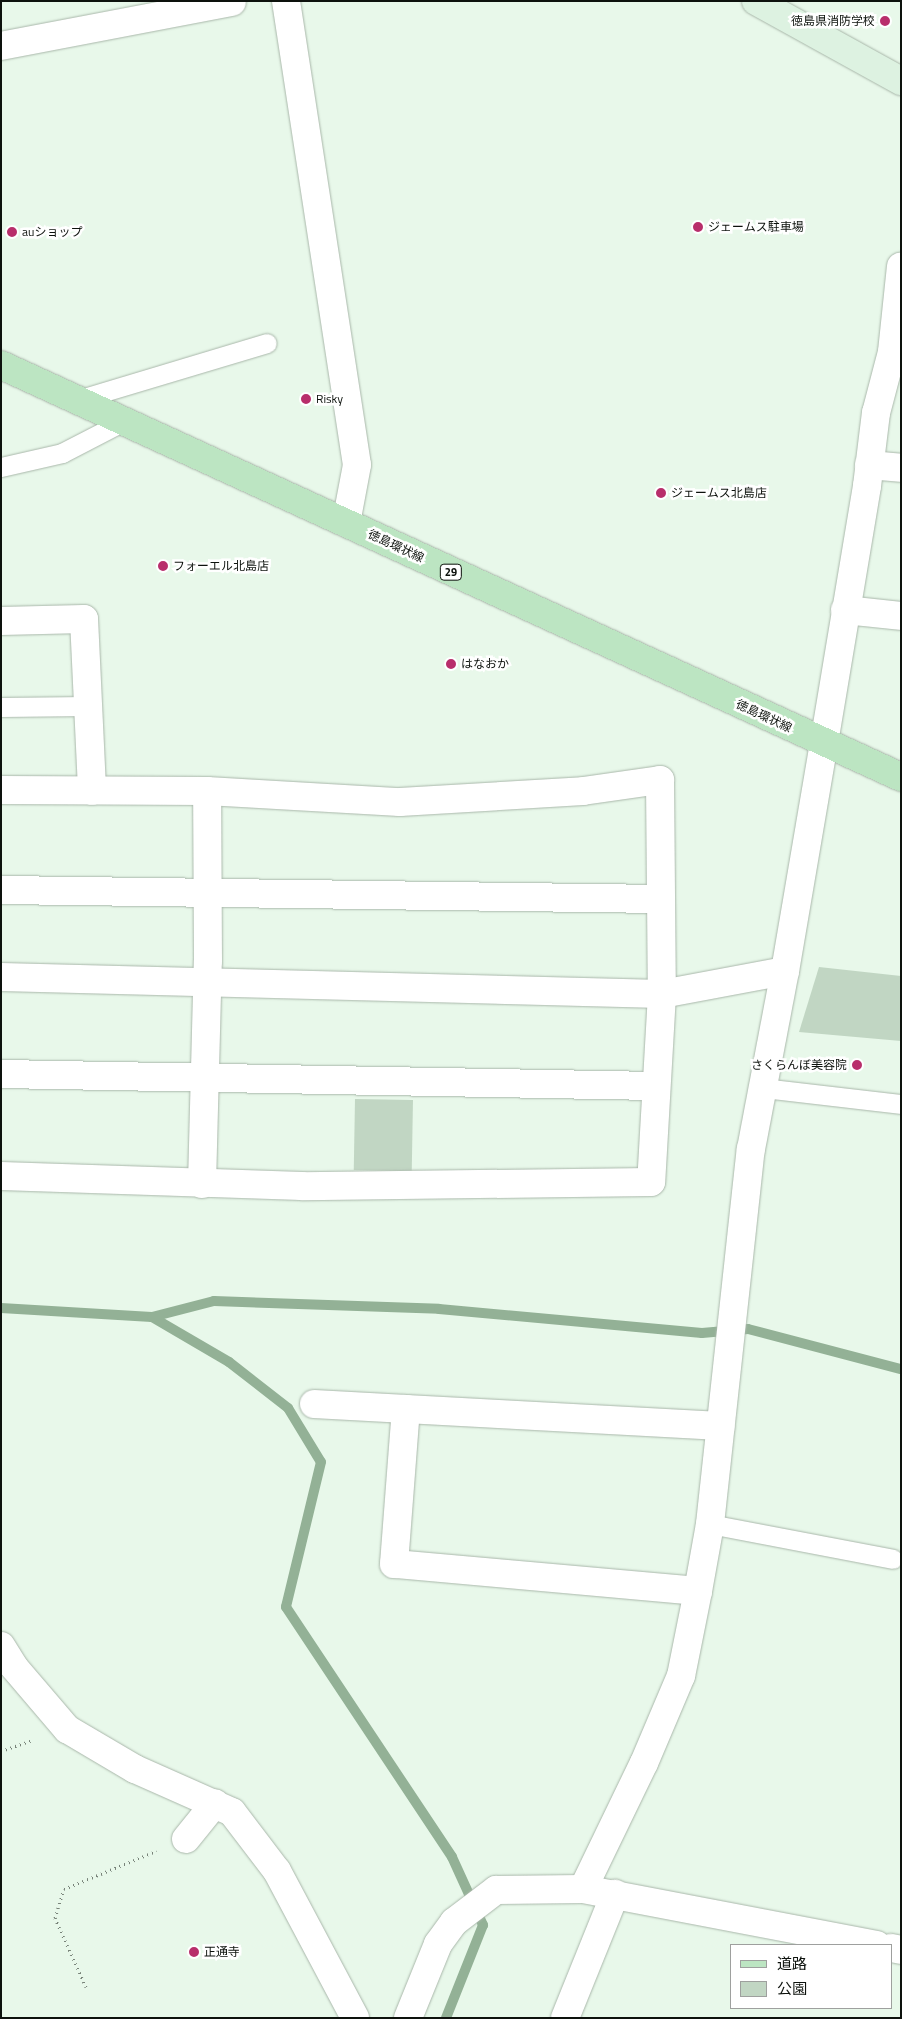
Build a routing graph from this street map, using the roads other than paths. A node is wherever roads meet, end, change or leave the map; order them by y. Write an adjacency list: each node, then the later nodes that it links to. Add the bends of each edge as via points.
1 (286, 1): 14 (street, via 356,465)
2 (756, 1): 5 (street)
3 (232, 2): 4 (street)
4 (1, 46)
5 (901, 81)
6 (901, 266): 11 (street, via 892,352 876,413)
7 (267, 343): 9 (lane)
8 (1, 365): 9 (main road, 徳島環状線 / 29)
9 (77, 400): 10 (main road, 徳島環状線 / 29)
10 (124, 421): 12 (lane, via 62,453); 14 (main road, 徳島環状線 / 29)
11 (869, 465): 13 (street); 15 (street)
12 (1, 467)
13 (901, 468)
14 (346, 523): 20 (main road, 徳島環状線 / 29)
15 (845, 610): 16 (street); 20 (street)
16 (901, 616)
17 (1, 621): 18 (street, via 84,619)
18 (88, 706): 19 (lane); 24 (street)
19 (1, 707)
20 (824, 743): 21 (main road, 徳島環状線 / 29); 28 (street)
21 (901, 777)
22 (1, 790): 24 (street)
23 (207, 790): 24 (street); 26 (street); 27 (street, via 400,802 583,790 660,780)
24 (92, 791)
25 (1, 890): 26 (street)
26 (208, 893): 27 (street); 30 (street)
27 (661, 899): 31 (street)
28 (785, 971): 31 (street); 35 (street)
29 (1, 977): 30 (street)
30 (208, 981): 31 (street); 33 (street)
31 (662, 994): 34 (street)
32 (1, 1074): 33 (street)
33 (205, 1078): 34 (street); 38 (street)
34 (656, 1086): 38 (street, via 652,1182)
35 (763, 1088): 36 (lane); 41 (street, via 751,1149)
36 (901, 1104)
37 (1, 1176): 38 (street)
38 (202, 1184)
39 (314, 1404): 40 (street)
40 (406, 1409): 41 (street); 44 (street, via 394,1564)
41 (721, 1426): 42 (street)
42 (710, 1524): 43 (lane); 44 (street)
43 (893, 1559)
44 (698, 1591): 48 (street, via 681,1676 644,1763)
45 (1, 1646): 46 (street, via 14,1667 67,1729 135,1769)
46 (214, 1803): 47 (street); 51 (street, via 232,1812 277,1870)
47 (186, 1839)
48 (583, 1889): 49 (street); 52 (street, via 496,1890 454,1922 438,1944)
49 (615, 1894): 50 (street); 53 (street)
50 (872, 1944)
51 (355, 2018)
52 (408, 2018)
53 (565, 2018)

